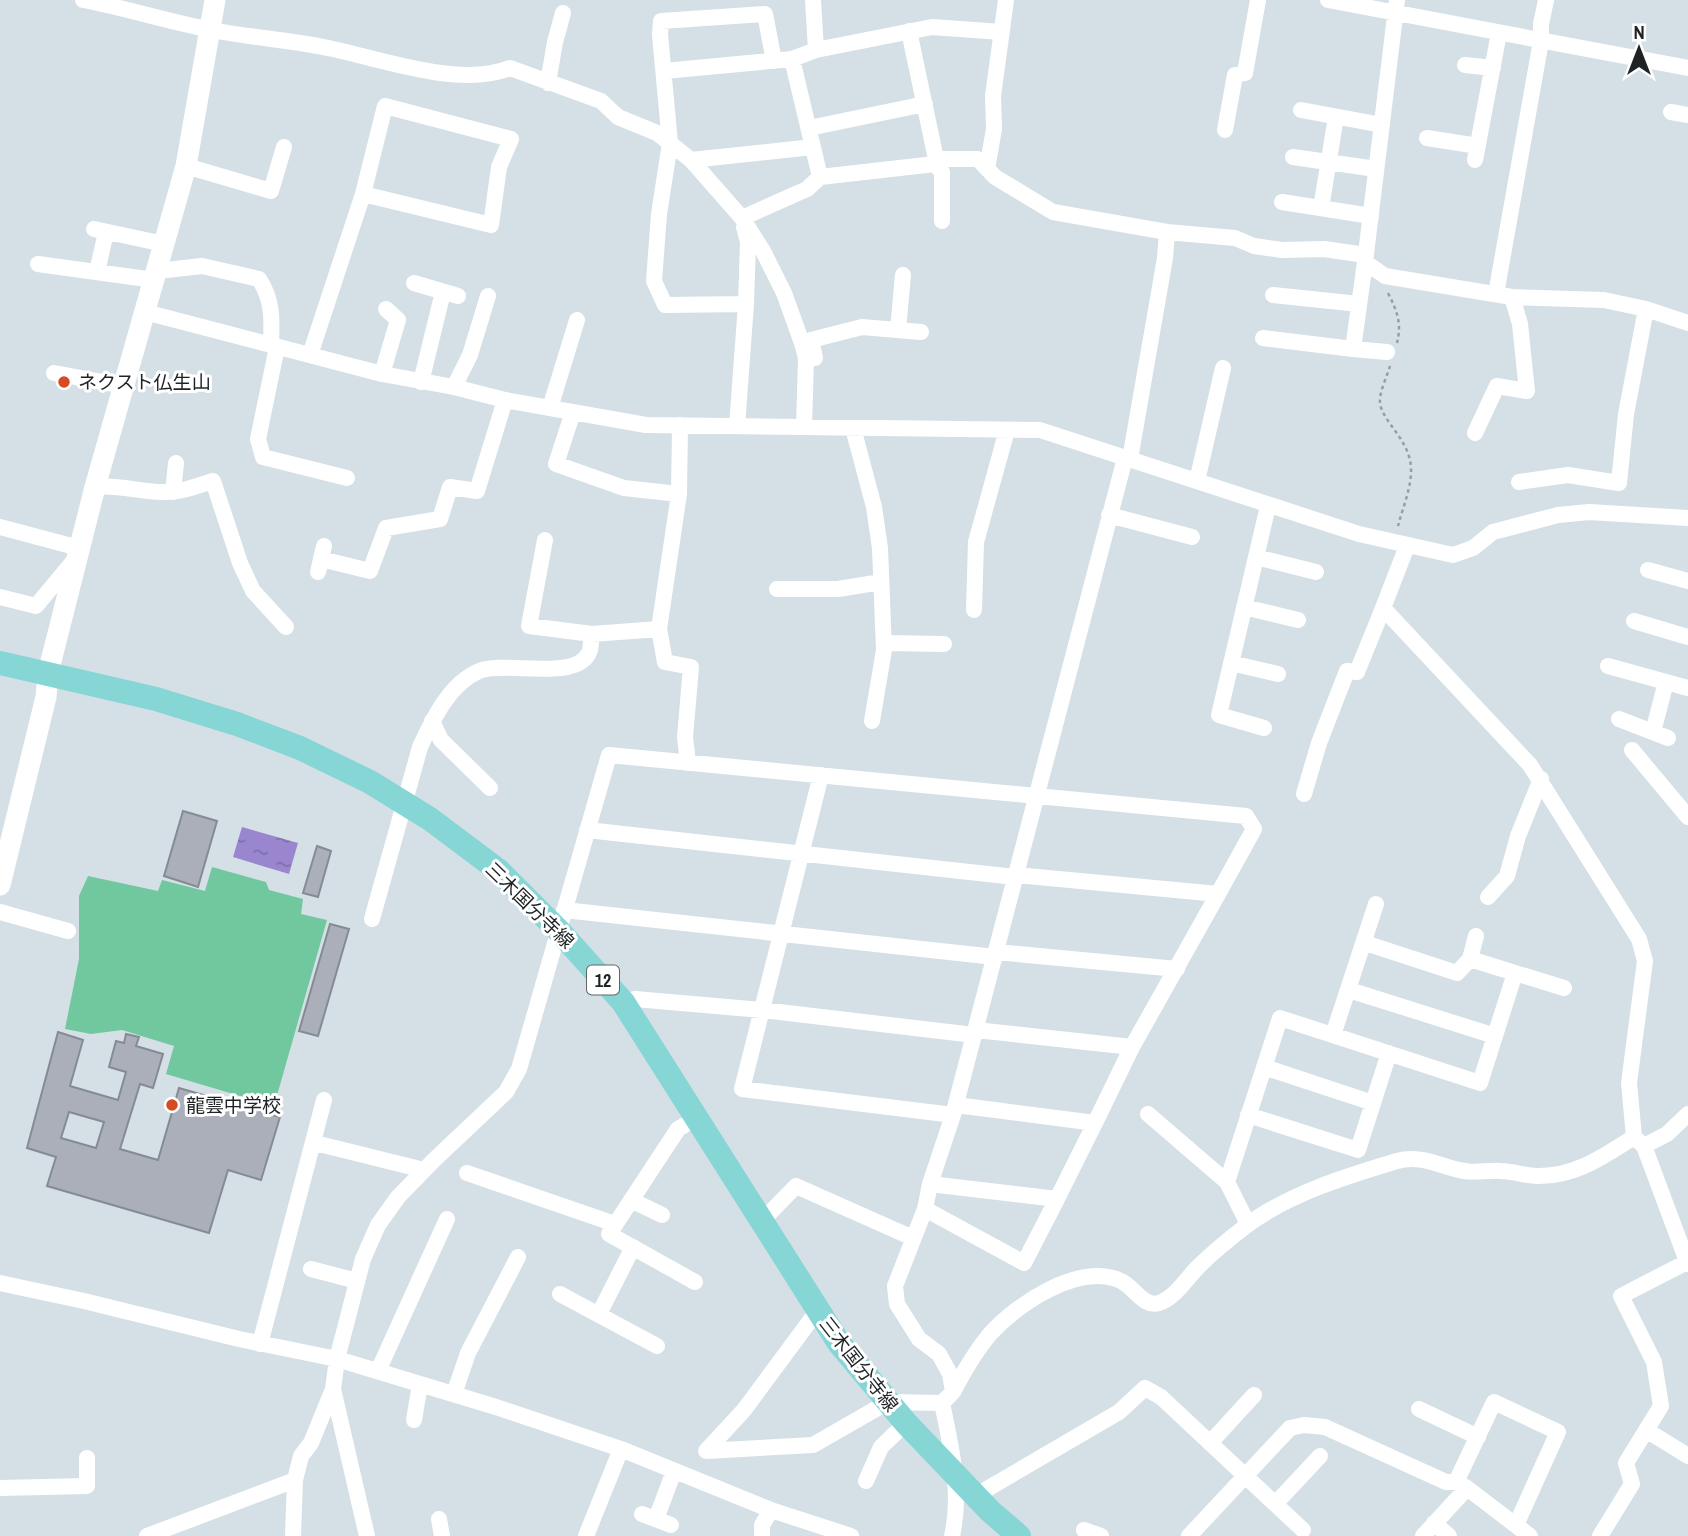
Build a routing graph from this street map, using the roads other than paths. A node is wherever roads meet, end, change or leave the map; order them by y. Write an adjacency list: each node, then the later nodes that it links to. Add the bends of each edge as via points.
1 (215, 0): 10 (street)
2 (813, 0): 15 (street)
3 (1006, 0): 12 (street)
4 (1258, 0): 30 (street, via 1245,73 1234,75)
5 (1332, 0): 8 (street)
6 (1546, 0): 14 (street)
7 (89, 1): 10 (street)
8 (1396, 7): 13 (street); 28 (street)
9 (563, 13): 22 (street)
10 (210, 30): 22 (street, via 461,75 495,74 510,68); 39 (street)
11 (909, 31): 12 (street, via 932,27); 15 (street); 23 (street)
12 (1002, 32): 40 (street)
13 (1499, 33): 14 (street); 19 (street)
14 (1541, 41): 20 (street); 57 (street)
15 (816, 50): 16 (street)
16 (792, 59): 17 (street); 29 (street)
17 (775, 61): 21 (street); 21 (street, via 765,14 661,22)
18 (1465, 65): 19 (street)
19 (1493, 68): 31 (street, via 1476,153)
20 (1688, 68)
21 (664, 71): 32 (street)
22 (548, 83): 32 (street, via 601,101 618,117)
23 (925, 104): 29 (street); 37 (street)
24 (1301, 110): 27 (street)
25 (1671, 112): 26 (street)
26 (1688, 115)
27 (1336, 117): 28 (street); 38 (street)
28 (1382, 125): 41 (street)
29 (809, 128): 33 (street)
30 (1225, 130)
31 (1427, 138)
32 (670, 143): 36 (street); 61 (street, via 654,281 665,305)
33 (813, 146): 36 (street); 42 (street)
34 (284, 147): 39 (street, via 271,191)
35 (1293, 157): 38 (street)
36 (691, 160): 47 (street)
37 (936, 161): 40 (street, via 978,159); 42 (street); 48 (street, via 942,172)
38 (1328, 162): 41 (street); 45 (street)
39 (186, 166): 50 (street)
40 (988, 169): 49 (street, via 1053,212)
41 (1376, 169): 46 (street)
42 (820, 177): 47 (street, via 807,189)
43 (363, 194): 43 (street, via 386,106 511,139 499,167 491,225); 75 (street)
44 (1282, 202): 45 (street)
45 (1321, 208): 46 (street)
46 (1370, 216): 51 (street)
47 (742, 218): 61 (street, via 748,242); 88 (street, via 784,293 802,343)
48 (942, 221)
49 (1167, 232): 51 (street, via 1235,238 1282,250 1324,249); 92 (street, via 1166,258)
50 (164, 244): 53 (street, via 100,230); 54 (street)
51 (1365, 258): 57 (street, via 1385,276); 62 (street)
52 (38, 264): 53 (street)
53 (97, 272): 54 (street)
54 (155, 275): 65 (street); 72 (street, via 202,266 259,279 268,292)
55 (903, 275): 68 (street)
56 (414, 284): 80 (street, via 450,294)
57 (1496, 293): 60 (street)
58 (1273, 295): 62 (street)
59 (488, 296): 82 (street, via 470,355)
60 (1513, 297): 64 (street, via 1604,300); 91 (street, via 1528,391 1497,386)
61 (746, 304): 87 (street)
62 (1359, 304): 74 (street)
63 (386, 309): 79 (street, via 398,320)
64 (1646, 309): 67 (street); 96 (street, via 1626,414 1619,483 1569,475)
65 (145, 312): 72 (street); 81 (street)
66 (577, 320): 71 (street)
67 (1688, 323)
68 (898, 330): 69 (street); 88 (street, via 862,327 811,340 815,355)
69 (921, 332)
70 (1263, 338): 74 (street)
71 (571, 345): 73 (street); 84 (street)
72 (274, 346): 75 (street); 94 (street, via 258,439 263,457)
73 (587, 348)
74 (1353, 349): 76 (street)
75 (310, 355): 79 (street)
76 (1391, 356)
77 (1223, 369): 95 (street)
78 (54, 373): 81 (street)
79 (382, 374): 80 (street)
80 (421, 382): 82 (street)
81 (124, 386): 97 (street)
82 (454, 387): 83 (street)
83 (505, 400): 84 (street); 109 (street, via 483,492 443,485 440,519 386,528 370,571)
84 (550, 408): 85 (street)
85 (573, 412): 86 (street, via 646,425); 99 (street, via 556,464 624,488)
86 (680, 425): 87 (street); 99 (street)
87 (737, 426): 88 (street)
88 (809, 427): 89 (street)
89 (853, 428): 90 (street); 113 (street, via 874,507)
90 (1007, 430): 92 (street, via 1040,430); 118 (street, via 976,542)
91 (1475, 433)
92 (1127, 459): 95 (street); 101 (street)
93 (176, 463): 98 (street)
94 (347, 478)
95 (1197, 481): 100 (street)
96 (1519, 482)
97 (95, 487): 98 (street); 107 (street)
98 (173, 492): 121 (street, via 213,481 253,592)
99 (679, 494): 122 (street)
100 (1268, 506): 106 (street); 108 (street)
101 (1109, 515): 104 (street); 144 (street)
102 (1688, 518): 106 (street, via 1590,512 1558,516 1493,531 1473,548 1453,555)
103 (0, 527): 107 (street)
104 (1192, 537)
105 (545, 540): 123 (street, via 529,626)
106 (1400, 544): 117 (street)
107 (78, 552): 115 (street, via 36,606); 130 (street)
108 (1256, 556): 111 (street); 116 (street)
109 (321, 559)
110 (1648, 570): 112 (street)
111 (1316, 572)
112 (1688, 581)
113 (881, 582): 114 (street, via 838,589); 125 (street)
114 (777, 589)
115 (0, 597)
116 (1244, 607): 119 (street); 128 (street)
117 (1383, 608): 141 (street); 143 (street, via 1357,671 1347,671)
118 (974, 610)
119 (1298, 620)
120 (1634, 621): 124 (street)
121 (286, 627)
122 (659, 629): 123 (street); 139 (street, via 665,662 691,667 685,737)
123 (592, 634): 135 (street, via 590,653 579,664 564,669 492,666 475,673 450,693)
124 (1688, 637)
125 (884, 643): 126 (street); 136 (street)
126 (943, 644)
127 (0, 663): 130 (main road, 三木国分寺線 / 12)
128 (1231, 663): 131 (street); 137 (street, via 1219,715)
129 (1608, 666): 132 (street)
130 (48, 673): 145 (main road, 三木国分寺線 / 12, via 237,724 300,748); 150 (street)
131 (1279, 674)
132 (1666, 682): 133 (street); 134 (street, via 1661,735)
133 (1688, 688)
134 (1619, 719)
135 (432, 721): 142 (street, via 441,740); 145 (street)
136 (872, 721)
137 (1264, 728)
138 (1632, 750): 146 (street)
139 (688, 763): 140 (street); 147 (street, via 609,755)
140 (821, 775): 144 (street); 148 (street)
141 (1541, 779): 152 (street, via 1507,876); 183 (street, via 1639,939 1646,961 1629,1083)
142 (490, 788)
143 (1304, 794)
144 (1035, 795): 149 (street); 151 (street, via 1246,816 1254,830)
145 (404, 803): 155 (street); 156 (main road, 三木国分寺線 / 12)
146 (1688, 817)
147 (587, 830): 148 (street); 156 (street)
148 (801, 853): 149 (street); 158 (street)
149 (1015, 876): 151 (street); 161 (street)
150 (0, 885)
151 (1219, 894): 163 (street)
152 (1488, 897)
153 (1376, 904): 160 (street)
154 (0, 912): 157 (street)
155 (372, 919)
156 (561, 920): 158 (street); 167 (main road, 三木国分寺線 / 12); 186 (street, via 519,1069 506,1093)
157 (68, 932)
158 (781, 933): 161 (street); 168 (street)
159 (1476, 936): 162 (street)
160 (1365, 943): 162 (street, via 1457,973); 166 (street)
161 (995, 954): 163 (street); 169 (street)
162 (1470, 959): 164 (street)
163 (1177, 970): 172 (street)
164 (1515, 973): 165 (street); 171 (street)
165 (1564, 988)
166 (1349, 990): 170 (street); 171 (street)
167 (623, 1002): 168 (street, via 635,999); 181 (main road, 三木国分寺線 / 12)
168 (762, 1010): 169 (street); 177 (street, via 742,1088)
169 (975, 1032): 172 (street); 177 (street)
170 (1333, 1035): 173 (street); 174 (street, via 1280,1018)
171 (1495, 1036): 173 (street, via 1480,1083)
172 (1132, 1048): 182 (street)
173 (1389, 1054): 176 (street)
174 (1264, 1067): 176 (street); 180 (street)
175 (324, 1100): 210 (street)
176 (1373, 1102): 185 (street)
177 (955, 1110): 182 (street); 190 (street)
178 (1148, 1114): 189 (street)
179 (1688, 1114): 183 (street, via 1667,1134)
180 (1248, 1115): 185 (street); 189 (street)
181 (698, 1117): 192 (street, via 678,1129); 196 (main road, 三木国分寺線 / 12)
182 (1095, 1123): 191 (street)
183 (1639, 1141): 188 (street, via 1562,1174 1463,1171 1420,1159 1400,1160); 202 (street)
184 (319, 1144): 186 (street)
185 (1358, 1150): 188 (street)
186 (425, 1170): 204 (street, via 378,1225)
187 (467, 1173): 197 (street)
188 (1364, 1173): 198 (street, via 1302,1194)
189 (1227, 1182): 198 (street)
190 (930, 1184): 191 (street); 193 (street)
191 (1056, 1199): 193 (street, via 1024,1263)
192 (631, 1200): 194 (street); 197 (street)
193 (925, 1209): 199 (street)
194 (662, 1215)
195 (447, 1219): 213 (street)
196 (762, 1221): 199 (street, via 796,1186); 208 (main road, 三木国分寺線 / 12)
197 (615, 1224): 200 (street, via 609,1234)
198 (1248, 1224): 218 (street, via 1168,1299 1157,1304 1147,1303 1122,1281 1106,1276 1062,1283 1040,1294 991,1333)
199 (913, 1238): 218 (street, via 895,1286 897,1304 919,1339 939,1354 950,1374)
200 (633, 1247): 205 (street); 209 (street)
201 (518, 1257): 216 (street, via 468,1353)
202 (1687, 1263): 223 (street, via 1621,1296 1654,1362 1661,1406)
203 (312, 1269): 204 (street)
204 (357, 1281): 212 (street)
205 (695, 1282)
206 (0, 1283): 210 (street)
207 (560, 1294): 209 (street)
208 (818, 1310): 219 (main road, 三木国分寺線 / 12); 219 (street, via 744,1410 706,1451 813,1445)
209 (599, 1314): 211 (street)
210 (260, 1344): 212 (street)
211 (657, 1346)
212 (337, 1359): 213 (street); 215 (street)
213 (378, 1371): 214 (street)
214 (420, 1384): 216 (street); 221 (street)
215 (333, 1389): 233 (street, via 301,1456); 248 (street)
216 (454, 1394): 226 (street)
217 (1254, 1395): 225 (street)
218 (948, 1397): 219 (street); 231 (street)
219 (888, 1402): 222 (main road, 三木国分寺線 / 12)
220 (1419, 1409): 224 (street)
221 (414, 1420)
222 (906, 1423): 231 (main road, 三木国分寺線 / 12); 234 (street, via 881,1447)
223 (1646, 1430): 228 (street); 260 (street, via 1626,1464 1632,1484)
224 (1478, 1437): 235 (street); 243 (street, via 1494,1402 1558,1432)
225 (1210, 1443): 232 (street); 237 (street, via 1161,1396 1145,1388 1119,1412)
226 (621, 1449): 230 (street); 250 (street)
227 (1320, 1456): 238 (street)
228 (1688, 1456)
229 (87, 1458): 236 (street, via 87,1486)
230 (674, 1471): 239 (street); 241 (street)
231 (953, 1473): 237 (main road, 三木国分寺線 / 12); 253 (street, via 957,1492)
232 (1245, 1476): 235 (street, via 1290,1428 1304,1425 1325,1427); 238 (street); 256 (street)
233 (295, 1480): 246 (street); 247 (street)
234 (866, 1481)
235 (1461, 1485): 242 (street); 243 (street)
236 (0, 1488)
237 (975, 1496): 254 (main road, 三木国分寺線 / 12)
238 (1275, 1504): 245 (street)
239 (771, 1510): 251 (street, via 762,1525); 252 (street)
240 (439, 1519): 249 (street)
241 (656, 1519)
242 (1434, 1523): 257 (street); 258 (street)
243 (1516, 1525): 259 (street)
244 (1084, 1530): 255 (street)
245 (1303, 1530)
246 (146, 1536)
247 (293, 1536)
248 (367, 1536)
249 (442, 1536)
250 (586, 1536)
251 (762, 1536)
252 (851, 1536)
253 (952, 1536)
254 (1019, 1536)
255 (1101, 1536)
256 (1189, 1536)
257 (1423, 1536)
258 (1449, 1536)
259 (1530, 1536)
260 (1600, 1536)

